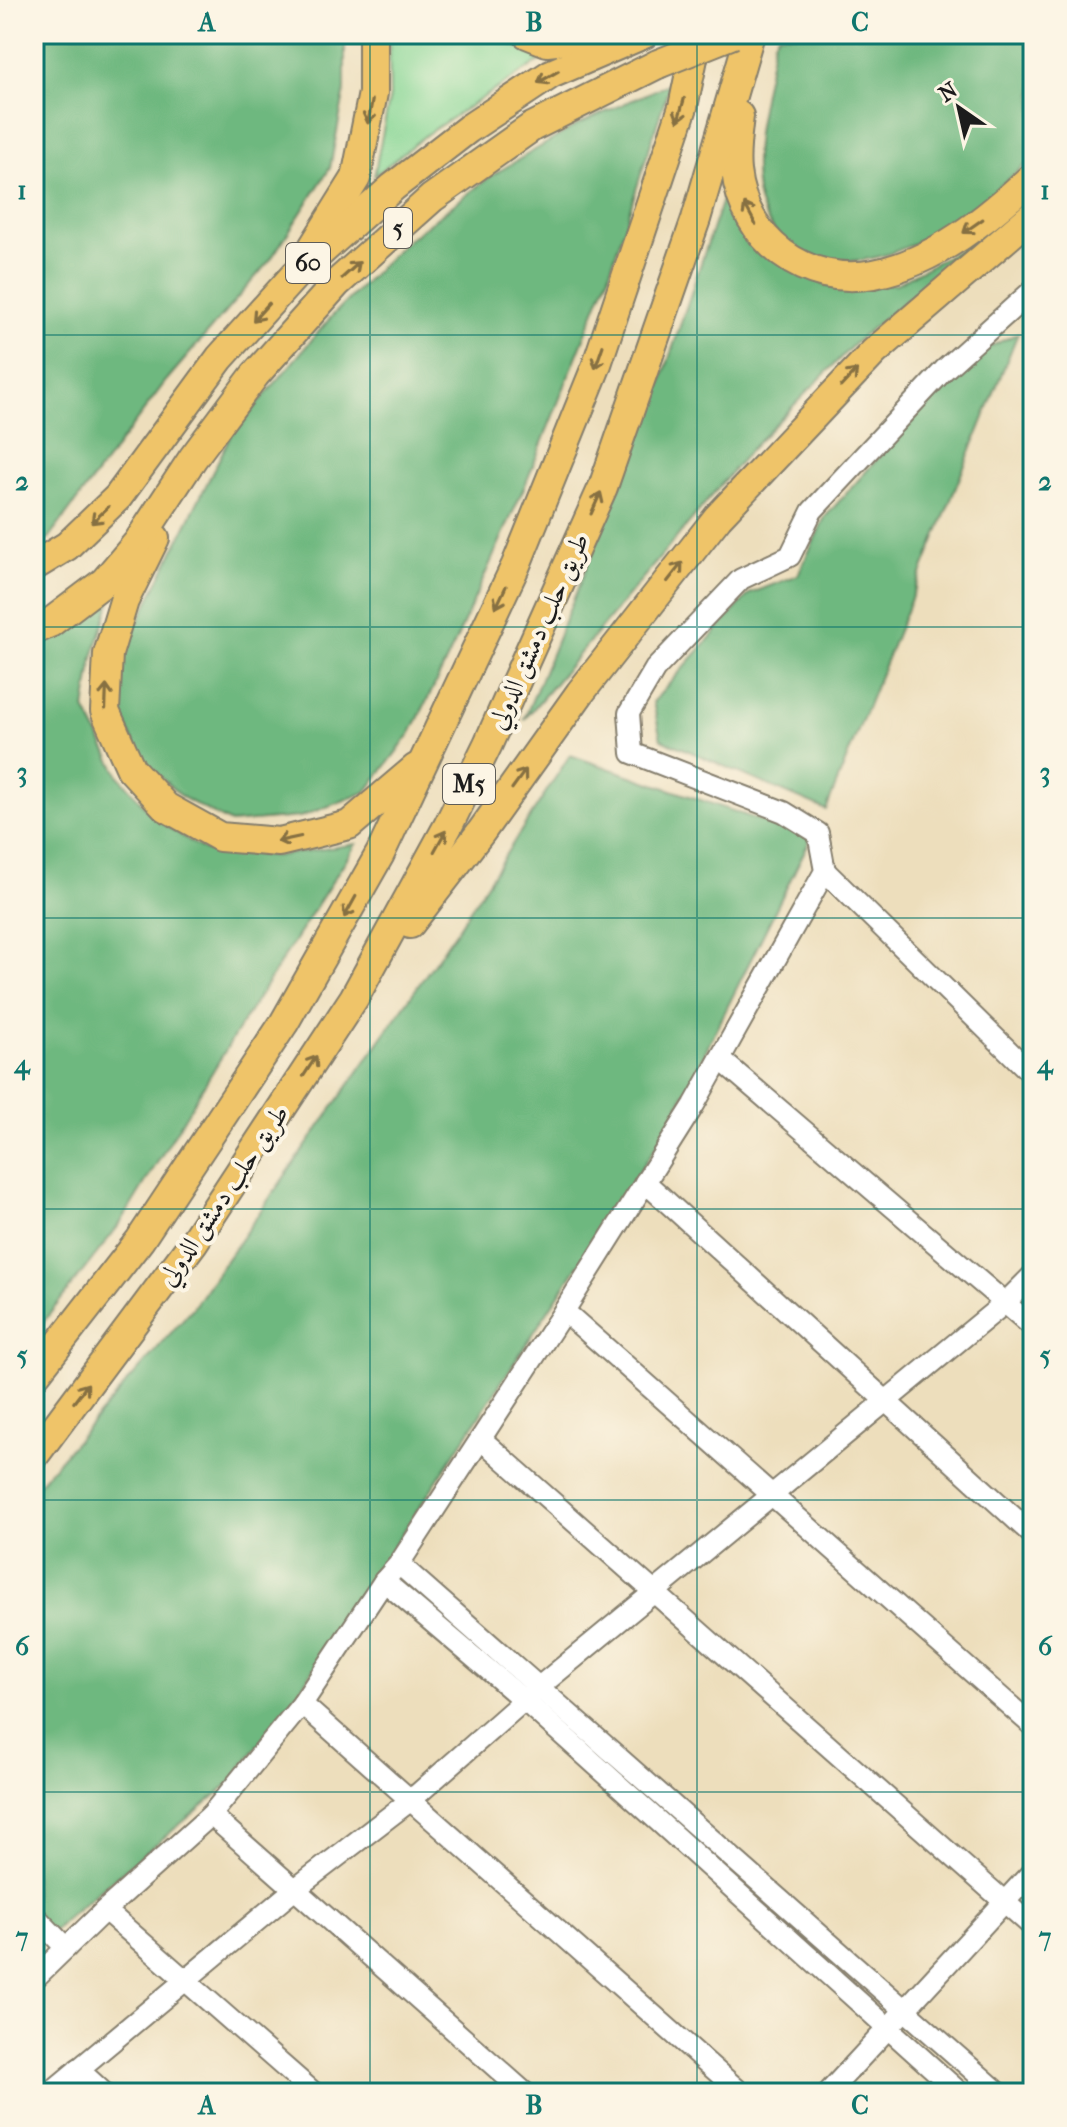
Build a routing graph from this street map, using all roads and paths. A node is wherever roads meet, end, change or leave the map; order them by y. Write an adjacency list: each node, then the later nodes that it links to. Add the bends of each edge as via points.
1 (373, 34): 11 (highway, one-way to 11, via 373,93 356,178)
2 (527, 34): 3 (highway, via 547,42)
3 (621, 34)
4 (644, 34): 11 (highway, 60, one-way to 11, via 551,74 468,129 393,187)
5 (698, 34): 16 (highway, طريق حلب دمشق الدولي / M5, one-way to 16, via 683,107 596,367 516,565)
6 (733, 34): 13 (highway, 5, one-way to 6, bridge, via 255,375 337,283 432,198 532,127 658,64)
7 (750, 34): 8 (highway, طريق حلب دمشق الدولي / M5)
8 (743, 62): 9 (highway, one-way to 8, via 966,232 905,264 848,277 799,265 765,241 741,197 736,169); 18 (highway, طريق حلب دمشق الدولي / M5, one-way to 8, via 462,799 603,487 696,219)
9 (1033, 176)
10 (1033, 215): 18 (highway, one-way to 10, via 718,517 874,352)
11 (295, 275): 14 (highway, 60, one-way to 14, via 220,358 118,497 67,546)
12 (1033, 290): 17 (street, via 944,370 812,511 790,556 741,579 655,669 629,713 632,753 784,812 818,833)
13 (193, 458): 15 (highway, via 138,542 104,582); 16 (highway, one-way to 13, via 349,825 279,842 220,837 166,807 131,769 105,711 108,654 124,601)
14 (34, 566)
15 (34, 630)
16 (425, 759): 26 (highway, طريق حلب دمشق الدولي / M5, one-way to 26, via 380,854 284,1023 140,1240)
17 (825, 871): 19 (street); 20 (street)
18 (354, 998): 29 (highway, طريق حلب دمشق الدولي / M5, one-way to 18, via 193,1243)
19 (720, 1059): 21 (street); 23 (street)
20 (1033, 1075)
21 (645, 1182): 24 (street); 27 (street)
22 (1033, 1275): 23 (street)
23 (1006, 1302): 25 (street); 27 (street)
24 (564, 1311): 28 (street); 30 (street)
25 (1033, 1327)
26 (34, 1376)
27 (886, 1400): 30 (street); 31 (street)
28 (481, 1439): 32 (street); 34 (street)
29 (34, 1456)
30 (772, 1495): 34 (street); 37 (street)
31 (1033, 1535)
32 (399, 1564): 33 (street); 35 (street)
33 (384, 1581): 35 (street); 36 (street)
34 (654, 1592): 35 (street); 42 (street)
35 (532, 1694): 38 (street); 49 (street); 50 (street)
36 (302, 1704): 38 (street); 39 (street)
37 (1033, 1726)
38 (411, 1800): 41 (street); 56 (street)
39 (211, 1815): 41 (street); 43 (street)
40 (1033, 1871): 42 (street)
41 (295, 1889): 48 (street); 55 (street)
42 (1005, 1902): 45 (street); 49 (street)
43 (105, 1910): 46 (street); 48 (street)
44 (34, 1915): 46 (street)
45 (1033, 1927)
46 (66, 1948): 47 (street)
47 (34, 1979)
48 (185, 1980): 51 (street); 54 (street)
49 (905, 2010): 50 (street); 59 (street)
50 (887, 2029): 57 (street); 58 (street)
51 (78, 2069): 52 (street); 53 (street)
52 (50, 2093)
53 (104, 2093)
54 (314, 2093)
55 (525, 2093)
56 (741, 2093)
57 (828, 2093)
58 (960, 2093)
59 (999, 2093)

